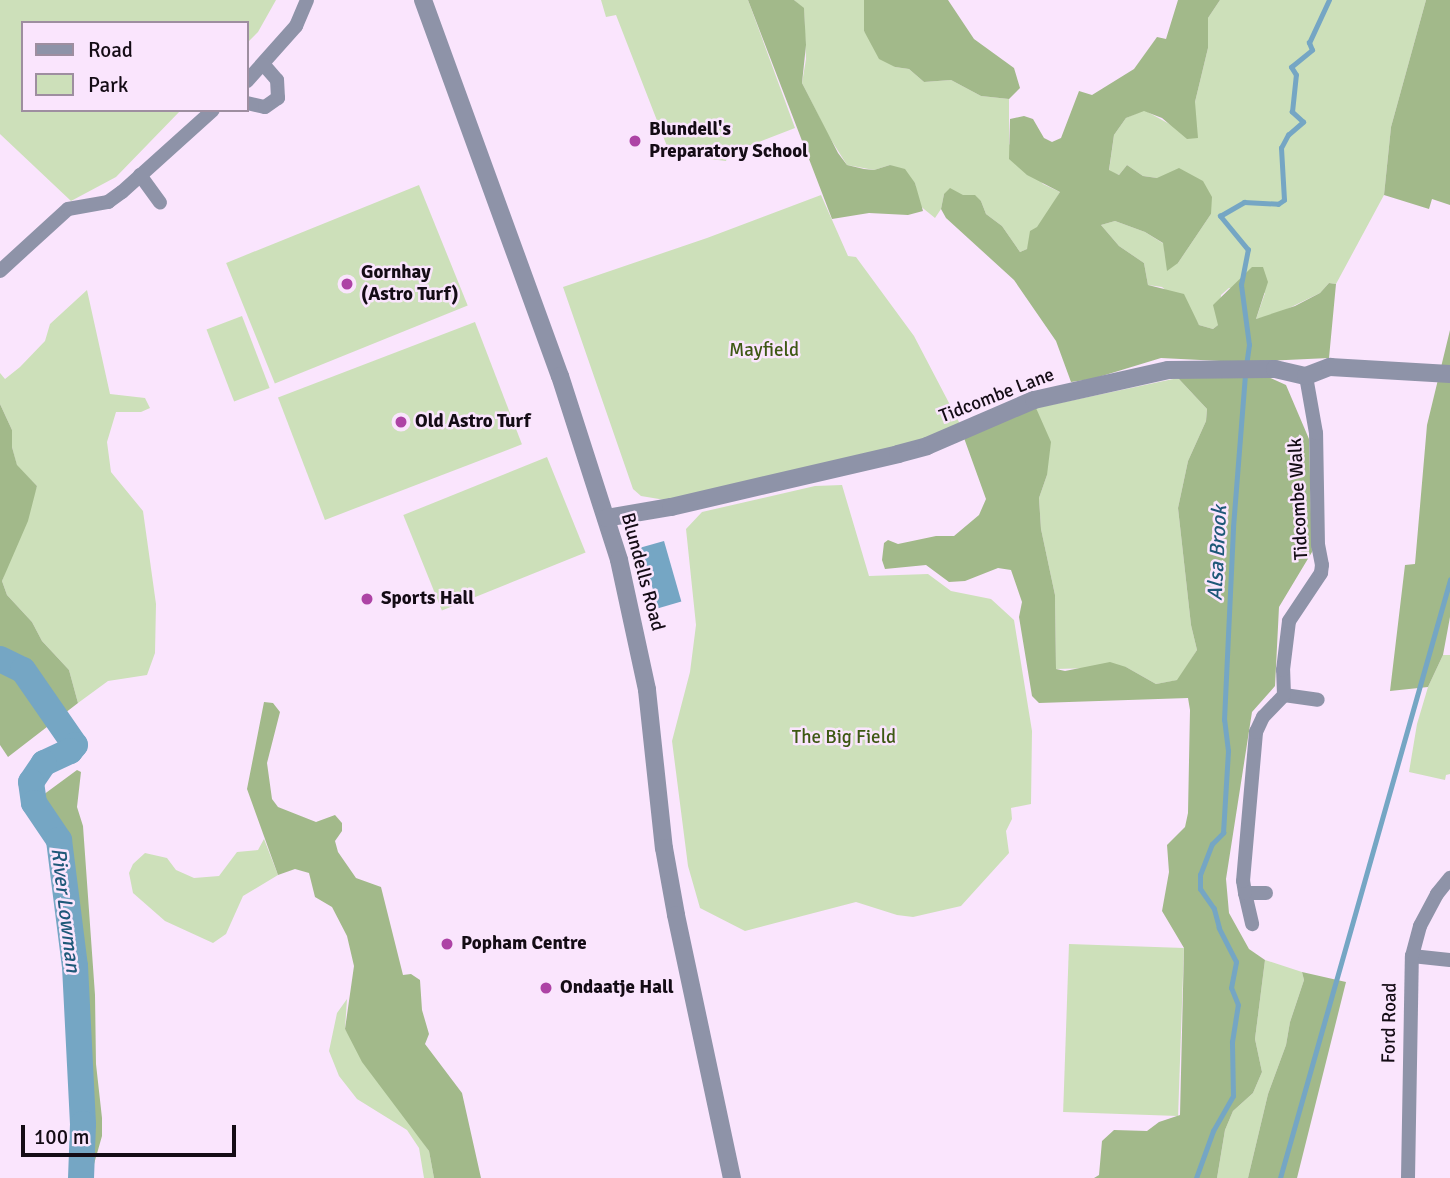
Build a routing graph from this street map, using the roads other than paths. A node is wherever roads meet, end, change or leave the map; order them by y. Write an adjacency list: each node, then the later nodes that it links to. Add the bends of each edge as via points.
1 (307, 0): 3 (street, via 296,26)
2 (423, 0): 12 (street, Blundells Road)
3 (264, 65): 4 (street); 5 (street, via 277,80 278,98 265,107)
4 (248, 81)
5 (248, 103)
6 (211, 112): 7 (street)
7 (140, 175): 8 (street); 9 (street, via 108,202 68,209)
8 (160, 203)
9 (0, 271)
10 (1450, 374): 11 (street, Tidcombe Lane, via 1330,367)
11 (1306, 376): 12 (street, Tidcombe Lane, via 1275,369 1168,370 1034,400 908,451 671,507); 13 (street, Tidcombe Walk, via 1316,433 1322,565 1289,621)
12 (606, 517): 21 (street, Blundells Road, via 641,652 664,848)
13 (1284, 695): 14 (street); 16 (street, via 1256,732 1248,854 1243,869)
14 (1318, 700)
15 (1450, 878): 19 (street, Ford Road, via 1420,926)
16 (1245, 893): 17 (street); 18 (street)
17 (1266, 893)
18 (1252, 924)
19 (1412, 956): 20 (street); 22 (street, Ford Road)
20 (1450, 960)
21 (732, 1178)
22 (1408, 1178)

